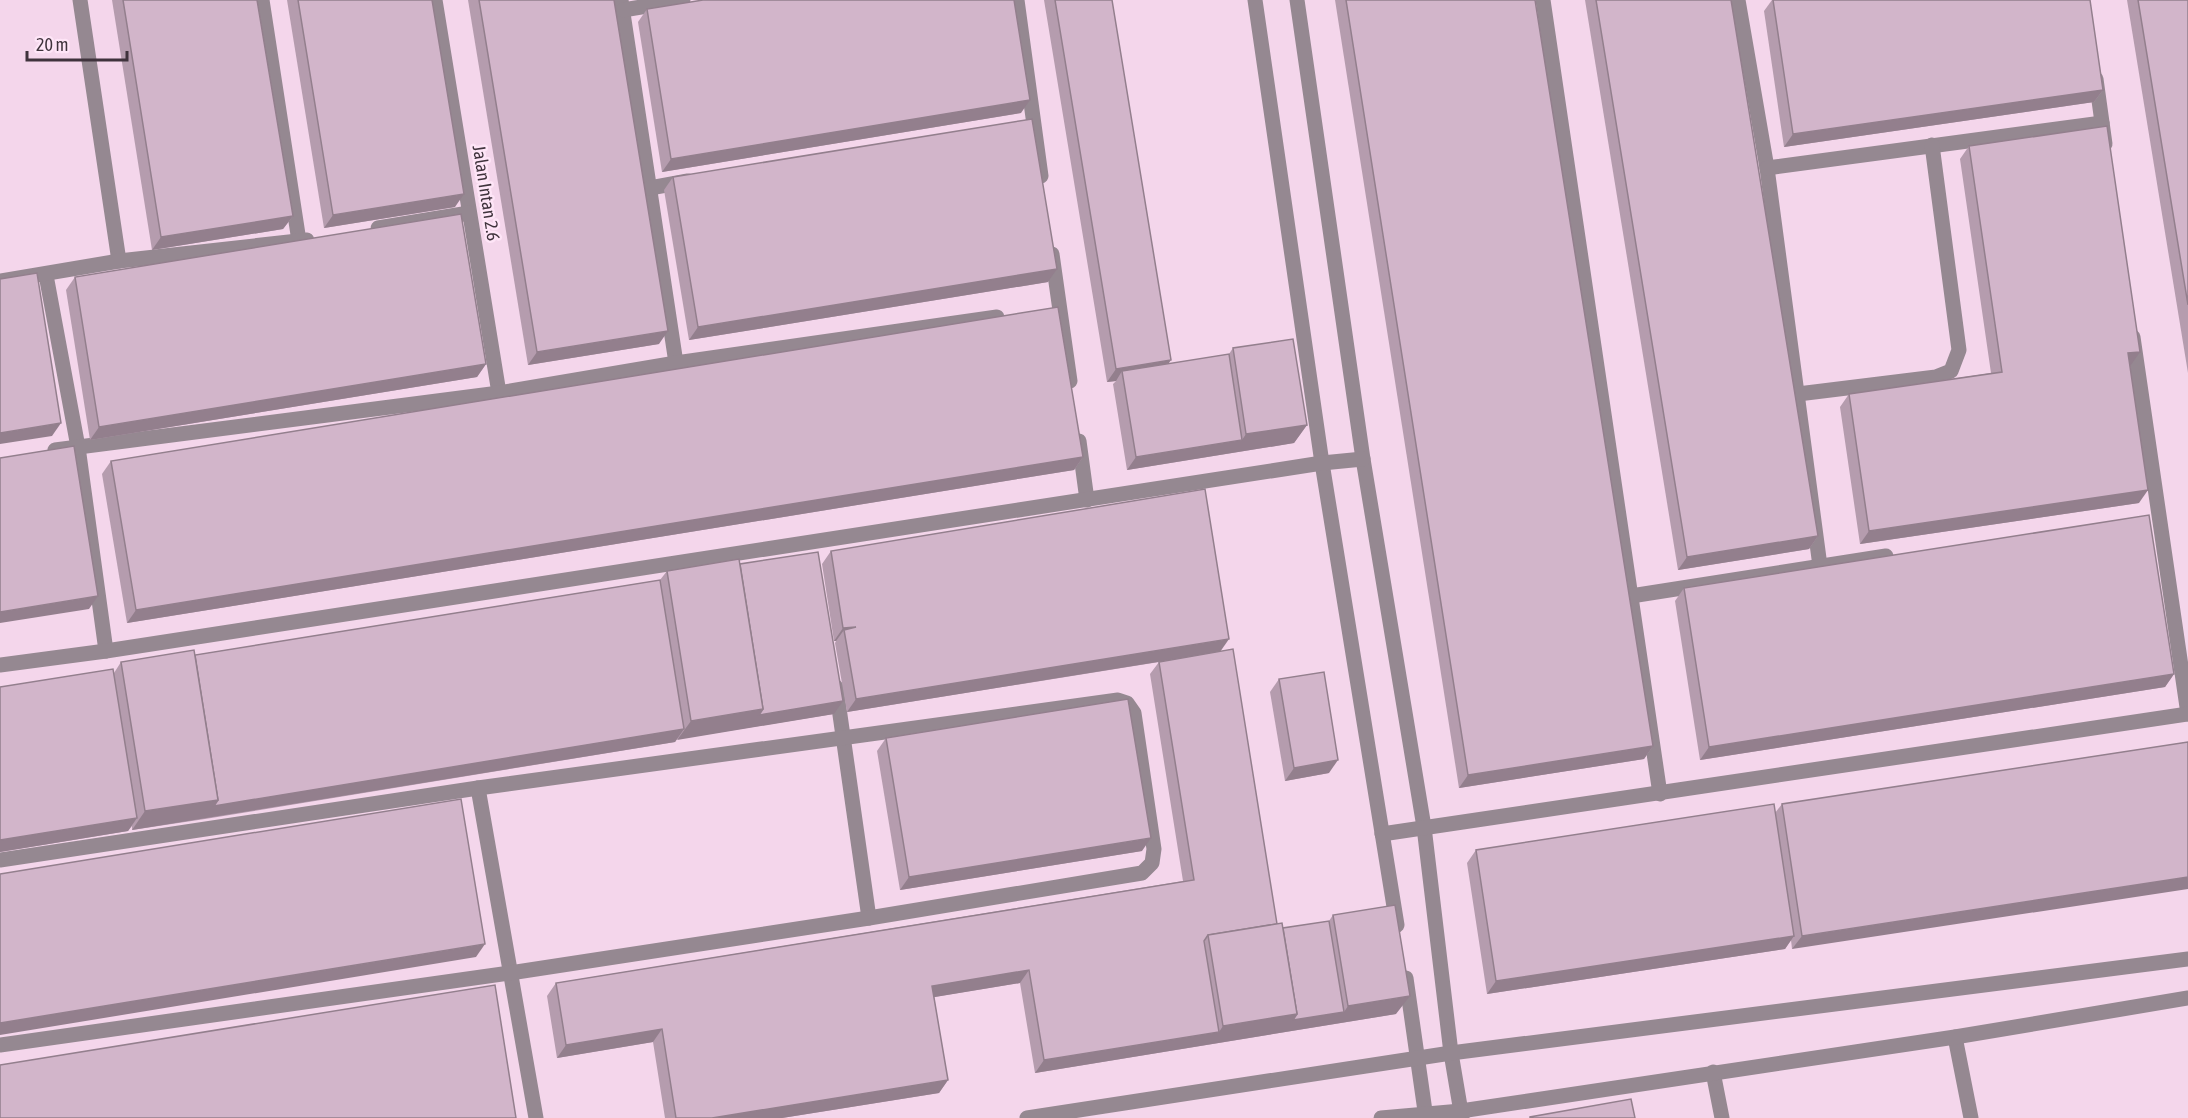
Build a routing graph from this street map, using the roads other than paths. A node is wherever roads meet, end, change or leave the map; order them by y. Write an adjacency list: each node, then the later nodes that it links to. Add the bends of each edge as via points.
1 (80, 0): 24 (street)
2 (262, 0): 23 (street)
3 (435, 0): 19 (street, Jalan Intan 2.6)
4 (683, 0): 10 (street)
5 (1017, 0): 18 (street, via 1028,123)
6 (1255, 0): 37 (street)
7 (1297, 0): 36 (street)
8 (1543, 0): 41 (street)
9 (1738, 0): 15 (street)
10 (622, 5): 17 (street)
11 (2094, 67): 12 (street)
12 (2102, 123): 13 (street); 14 (street)
13 (1932, 145): 15 (street); 31 (street, via 1959,350 1951,371 1936,377)
14 (2107, 158)
15 (1767, 168): 31 (street)
16 (708, 178): 17 (street)
17 (650, 188): 29 (street)
18 (1043, 192)
19 (469, 213): 20 (street); 30 (street, Jalan Intan 2.6)
20 (367, 230)
21 (322, 237): 23 (street)
22 (1050, 238): 32 (street, via 1053,309)
23 (299, 241): 24 (street)
24 (119, 261): 25 (street)
25 (46, 275): 26 (street); 34 (street)
26 (0, 281)
27 (1013, 315): 29 (street)
28 (2131, 320): 45 (street, via 2154,519)
29 (676, 363): 30 (street)
30 (499, 393): 34 (street)
31 (1798, 394): 40 (street)
32 (1072, 398)
33 (1076, 421): 38 (street)
34 (78, 447): 35 (street); 42 (street)
35 (44, 452)
36 (1363, 459): 37 (street); 49 (street)
37 (1322, 463): 38 (street); 50 (street)
38 (1087, 500): 42 (street, via 814,548)
39 (1902, 554): 40 (street)
40 (1820, 566): 41 (street)
41 (1631, 596): 48 (street)
42 (106, 651): 43 (street)
43 (0, 665)
44 (833, 669): 46 (street)
45 (2188, 714): 48 (street)
46 (844, 738): 47 (street); 52 (street); 52 (street, via 1118,700 1127,703 1134,713 1154,849 1152,863 1142,873)
47 (478, 788): 51 (street); 56 (street)
48 (1660, 794): 49 (street)
49 (1424, 828): 50 (street); 60 (street)
50 (1382, 834): 53 (street)
51 (0, 860)
52 (869, 918): 56 (street)
53 (1400, 940)
54 (2188, 959): 60 (street)
55 (1403, 964): 61 (street)
56 (510, 973): 59 (street); 65 (street)
57 (2188, 998): 58 (street)
58 (1955, 1037): 62 (street); 69 (street)
59 (0, 1045)
60 (1451, 1053): 61 (street); 63 (street)
61 (1419, 1058): 64 (street); 66 (street)
62 (1713, 1072): 63 (street); 68 (street)
63 (1461, 1114): 64 (street)
64 (1426, 1116): 67 (street)
65 (536, 1118)
66 (1027, 1118)
67 (1381, 1118)
68 (1722, 1118)
69 (1971, 1118)

